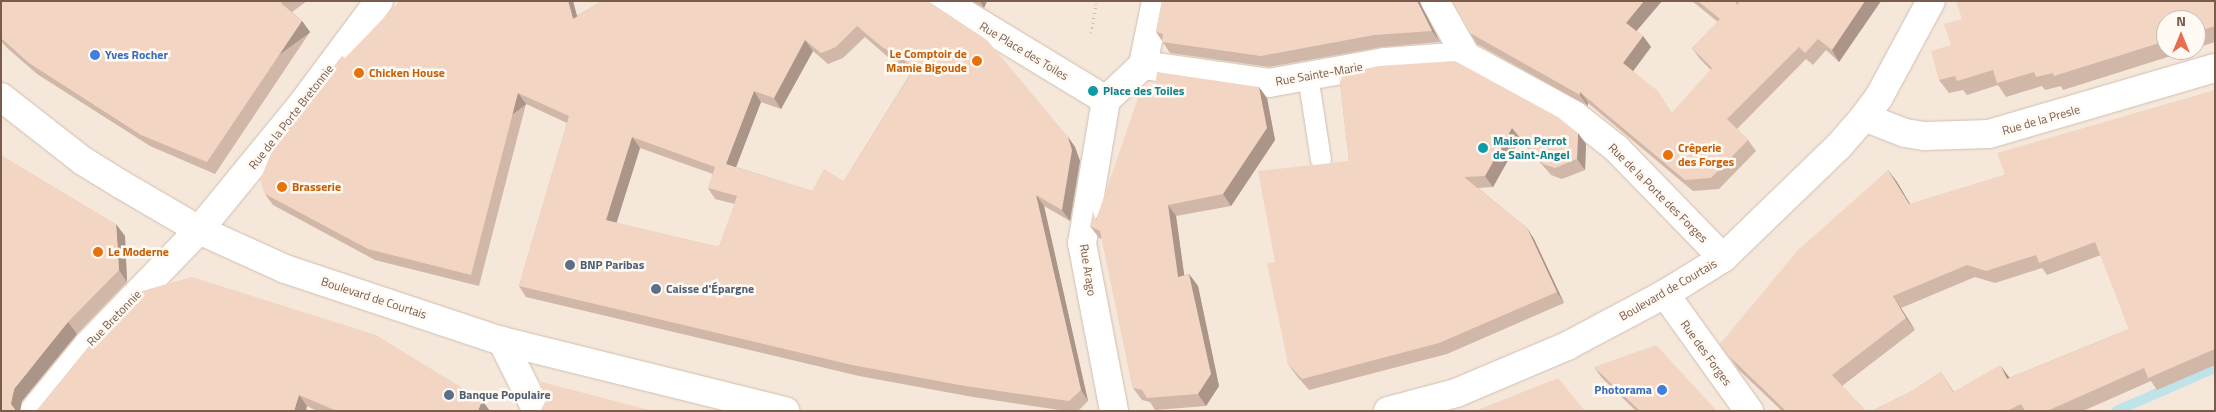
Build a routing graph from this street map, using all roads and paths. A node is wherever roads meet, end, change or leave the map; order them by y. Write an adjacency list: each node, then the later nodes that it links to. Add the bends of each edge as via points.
1 (379, 1): 16 (main road, Rue de la Porte Bretonnie, via 303,103)
2 (943, 1): 13 (main road, Rue Place des Toiles)
3 (1092, 1): 7 (path, via 1096,4)
4 (1156, 1): 9 (main road)
5 (1435, 1): 8 (main road)
6 (1931, 1): 14 (main road, Boulevard de Courtais, via 1879,97)
7 (1091, 33)
8 (1466, 56): 11 (main road, Rue Sainte-Marie, via 1385,62); 17 (main road, Rue de la Porte des Forges, via 1574,114 1617,149)
9 (1143, 64): 11 (main road, Rue Sainte-Marie, via 1269,83); 13 (main road)
10 (2215, 68): 14 (main road, Rue de la Presle, via 1989,134 1925,136)
11 (1308, 76): 15 (lane)
12 (1, 97): 16 (main road, Boulevard de Courtais, via 83,161)
13 (1106, 100): 23 (main road, Rue Arago, via 1082,243)
14 (1864, 118): 17 (main road, Boulevard de Courtais, via 1840,146)
15 (1321, 160)
16 (199, 230): 19 (main road, Boulevard de Courtais, via 285,269); 20 (main road, Rue Bretonnie, via 88,344)
17 (1722, 258): 18 (main road, Boulevard de Courtais)
18 (1665, 294): 24 (main road, Boulevard de Courtais, via 1558,350 1456,393); 25 (main road, Rue des Forges)
19 (502, 341): 21 (main road); 22 (main road, Boulevard de Courtais)
20 (34, 411)
21 (537, 411)
22 (786, 411)
23 (1114, 411)
24 (1388, 411)
25 (1749, 411)

